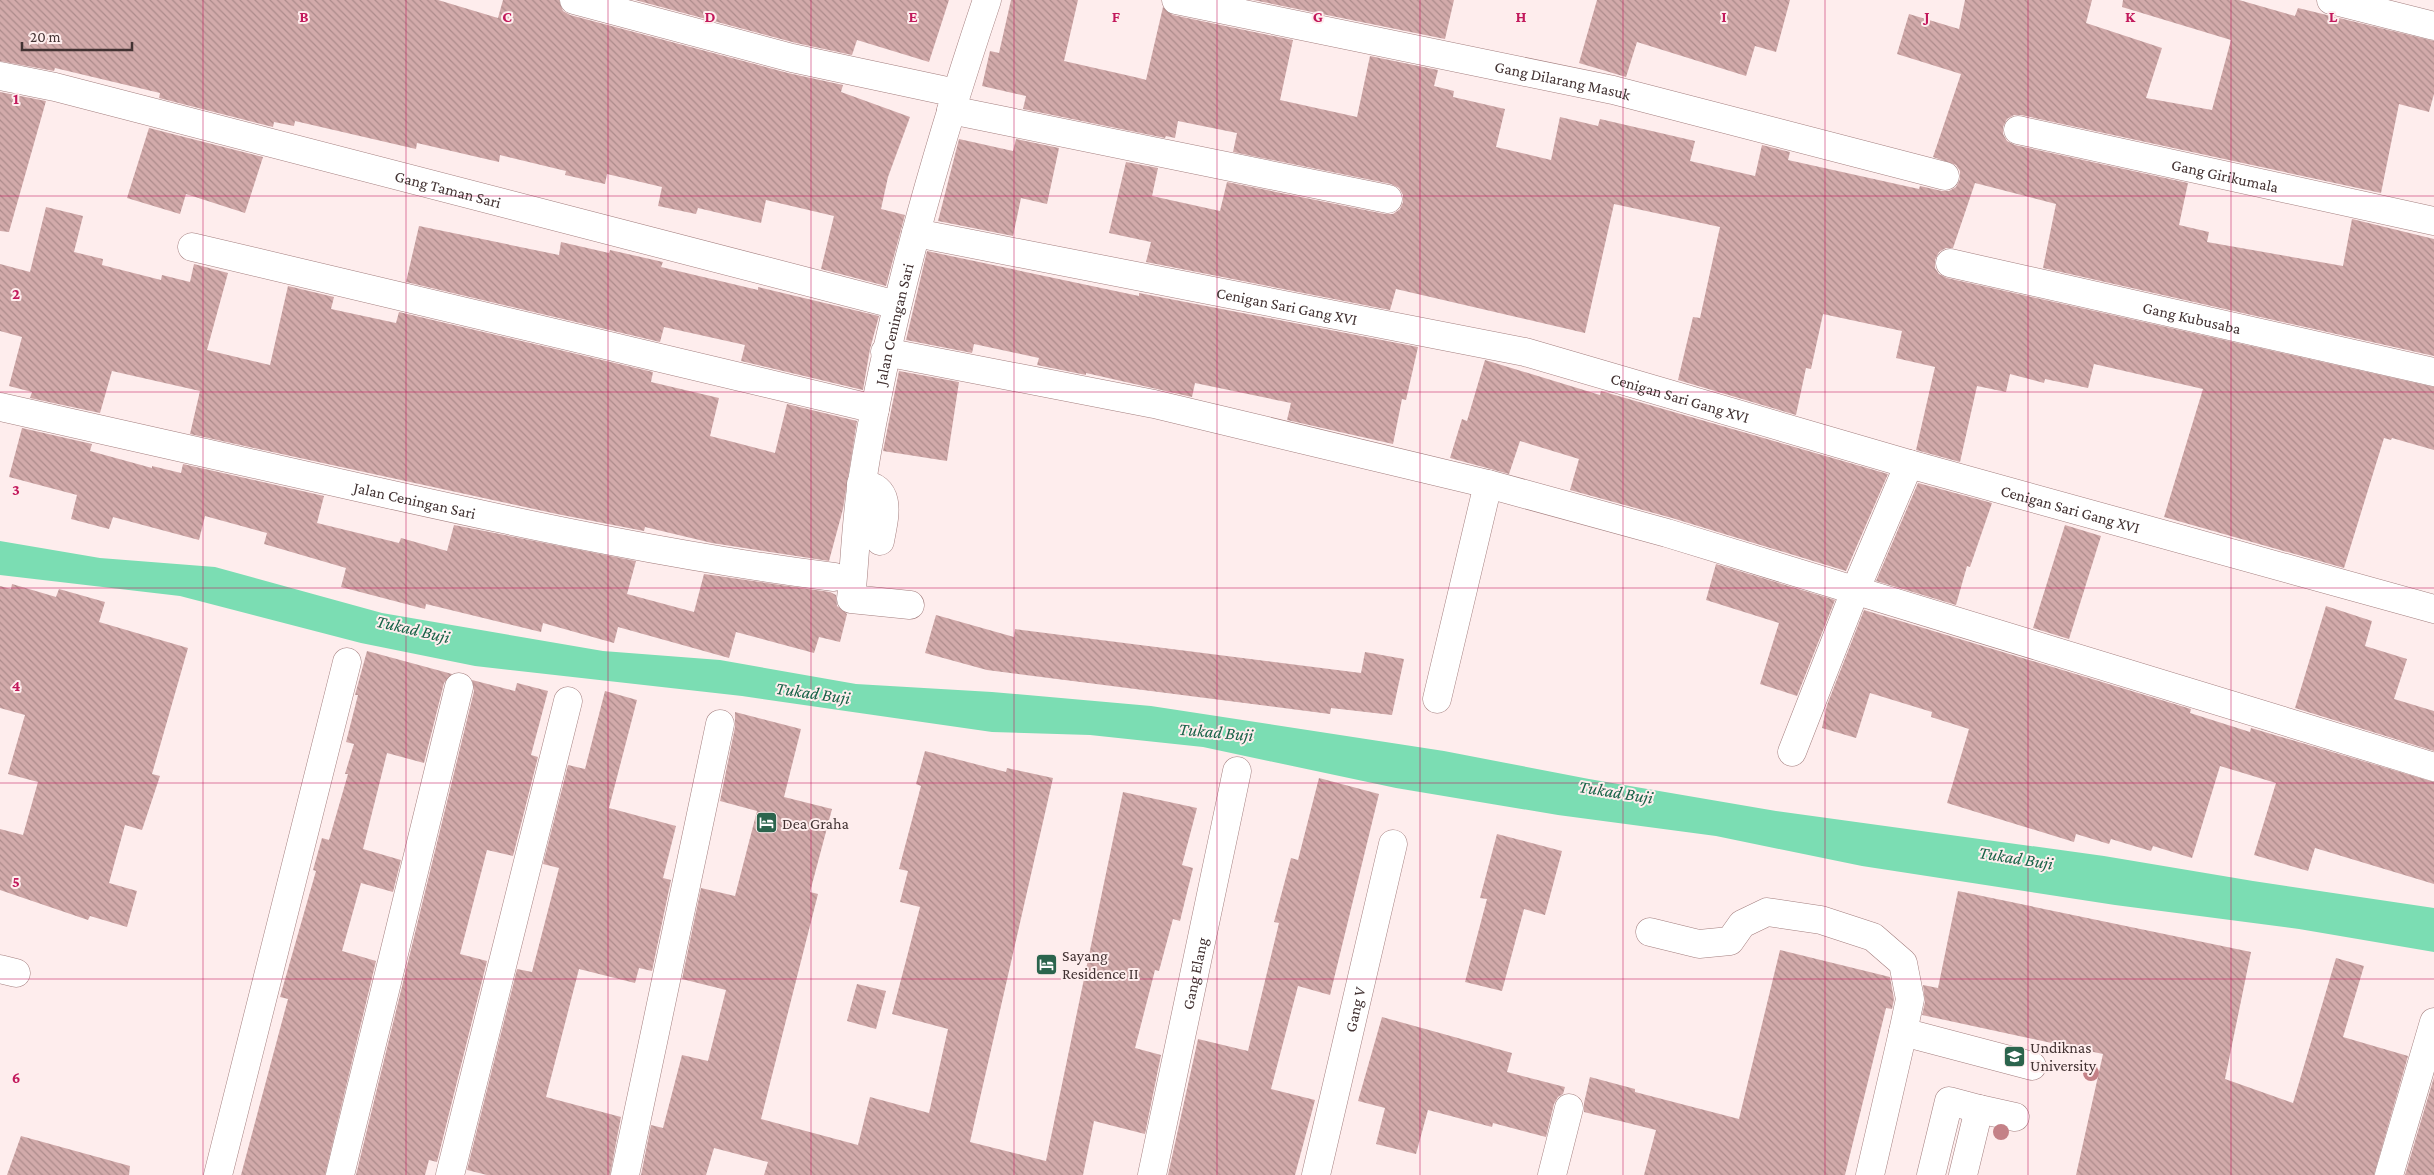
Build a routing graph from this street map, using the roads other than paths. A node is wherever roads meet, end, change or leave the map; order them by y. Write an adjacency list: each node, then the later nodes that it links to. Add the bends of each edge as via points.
1 (574, 0): 7 (street)
2 (987, 0): 7 (street, Jalan Ceningan Sari)
3 (1176, 0): 9 (street, Gang Dilarang Masuk, via 1614,90)
4 (2332, 0): 5 (street)
5 (2434, 26)
6 (0, 76): 15 (street, Gang Taman Sari, via 55,87)
7 (953, 102): 10 (street); 12 (street, Jalan Ceningan Sari)
8 (2018, 130): 11 (street, Gang Girikumala)
9 (1945, 176)
10 (1388, 199)
11 (2434, 221)
12 (916, 233): 15 (street, Jalan Ceningan Sari); 20 (street, Cenigan Sari Gang XVI, via 1525,352)
13 (192, 247): 19 (street)
14 (1950, 263): 17 (street, Gang Kubusaba)
15 (897, 306): 16 (street, Jalan Ceningan Sari)
16 (885, 352): 19 (street, Jalan Ceningan Sari); 22 (street, via 1154,404)
17 (2434, 372)
18 (0, 407): 24 (street, Jalan Ceningan Sari, via 517,522 676,554)
19 (875, 409): 21 (street, Jalan Ceningan Sari)
20 (1909, 464): 25 (street); 27 (street, Cenigan Sari Gang XVI)
21 (861, 484): 23 (street, via 879,489 882,497 886,512); 26 (street, Jalan Ceningan Sari, via 851,599)
22 (1488, 484): 25 (street, via 1667,533); 30 (street)
23 (880, 541)
24 (834, 577)
25 (1855, 591): 33 (street); 34 (street)
26 (910, 605)
27 (2434, 608)
28 (347, 662): 44 (street)
29 (460, 686): 45 (street)
30 (1437, 699)
31 (568, 701): 46 (street)
32 (720, 724): 47 (street)
33 (1792, 752)
34 (2434, 767)
35 (1237, 771): 48 (street, Gang Elang)
36 (1393, 844): 49 (street, Gang V)
37 (1650, 932): 39 (street, via 1699,944 1730,940 1742,924 1767,912 1822,920 1873,937 1903,963 1910,999)
38 (2434, 1022): 54 (street)
39 (1903, 1032): 40 (street); 51 (street)
40 (2032, 1066)
41 (1569, 1108): 50 (street)
42 (1979, 1108): 43 (street); 52 (street, via 1949,1101); 53 (street)
43 (2015, 1117)
44 (218, 1175)
45 (340, 1175)
46 (450, 1175)
47 (625, 1175)
48 (1152, 1175)
49 (1316, 1175)
50 (1552, 1175)
51 (1870, 1175)
52 (1931, 1175)
53 (1963, 1175)
54 (2390, 1175)

